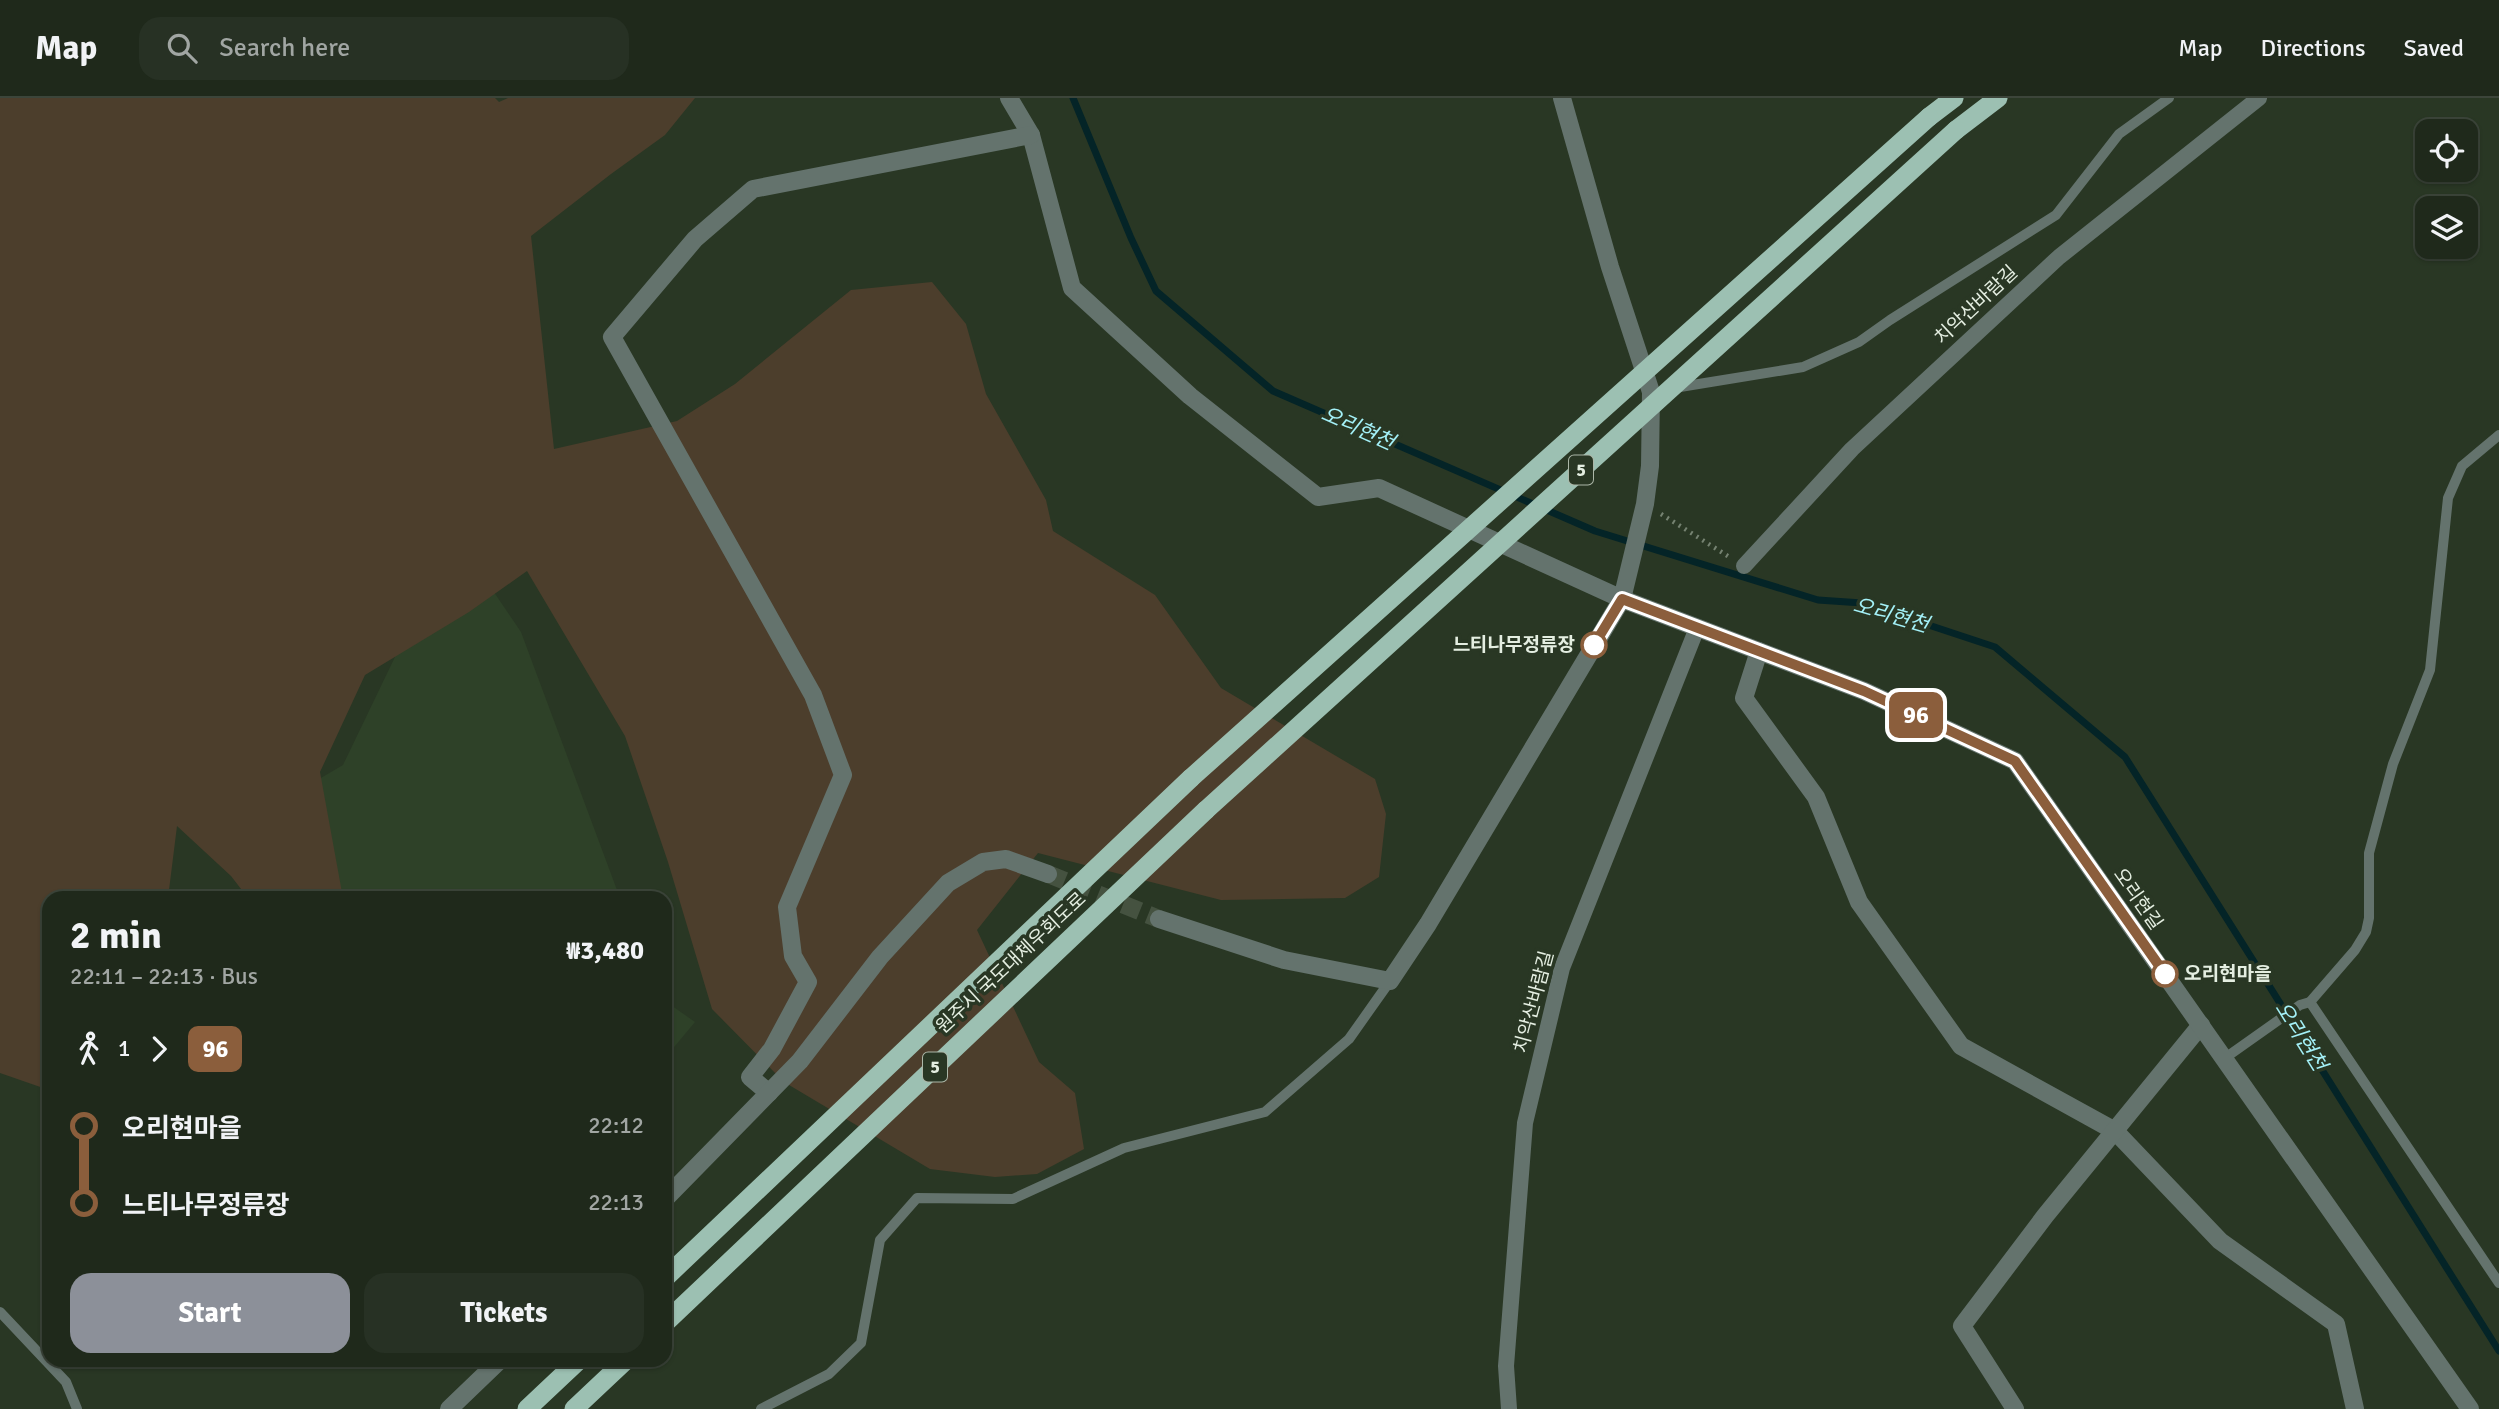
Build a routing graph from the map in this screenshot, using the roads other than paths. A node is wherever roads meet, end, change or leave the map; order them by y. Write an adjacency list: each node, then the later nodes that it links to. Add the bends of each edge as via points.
1 (1009, 98): 7 (street, 오리현길)
2 (1562, 98): 8 (street)
3 (1954, 98): 23 (highway, 원주시 국도대체우회도로 / 5, bridge, via 1191,778)
4 (1998, 98): 26 (highway, 원주시 국도대체우회도로 / 5, bridge, via 1956,130 1206,810)
5 (2169, 98): 8 (lane, via 2119,134 2056,215 1859,342 1802,366)
6 (2259, 98): 10 (street, 치악산바람길, via 2059,257 1852,449)
7 (1031, 135): 11 (street, 오리현길, via 1072,288 1190,396 1318,497 1380,488); 20 (street, via 753,189 695,239 612,337 813,695 843,775 787,907 793,956 808,982 772,1049 750,1077)
8 (1651, 392): 11 (street, via 1650,466)
9 (2499, 435): 17 (lane, via 2462,466 2448,498 2430,670 2393,765 2369,853 2366,932)
10 (1744, 566)
11 (1622, 599): 12 (street, 오리현길); 16 (street)
12 (1697, 628): 13 (street, 오리현길); 37 (street, 치악산바람길, via 1562,968 1525,1123 1506,1366)
13 (1759, 651): 18 (street, 오리현길, via 1864,691 2015,761); 21 (street, via 1744,698 1816,797 1859,902 1961,1046)
14 (1048, 874): 20 (street, via 1006,859 983,862 948,883 880,957 800,1061)
15 (1159, 919): 16 (street, via 1284,960)
16 (1390, 981): 36 (lane, via 1349,1039 1265,1112 1124,1148 1013,1199 917,1198 880,1240 861,1343 830,1374)
17 (2305, 1003): 19 (lane); 24 (lane)
18 (2202, 1025): 19 (street, 오리현길); 21 (street)
19 (2225, 1058): 40 (street, 오리현길)
20 (769, 1093): 22 (street)
21 (2115, 1131): 38 (street, via 1962,1326); 39 (street, via 2220,1241 2336,1324)
22 (672, 1192)
23 (672, 1271)
24 (2499, 1283)
25 (0, 1312): 27 (lane)
26 (672, 1316)
27 (42, 1357)
28 (52, 1367): 32 (lane, via 66,1382)
29 (493, 1367): 33 (street)
30 (572, 1367): 34 (highway)
31 (619, 1367): 35 (highway)
32 (77, 1409)
33 (449, 1409)
34 (527, 1409)
35 (574, 1409)
36 (761, 1409)
37 (1509, 1409)
38 (2015, 1409)
39 (2355, 1409)
40 (2470, 1409)

